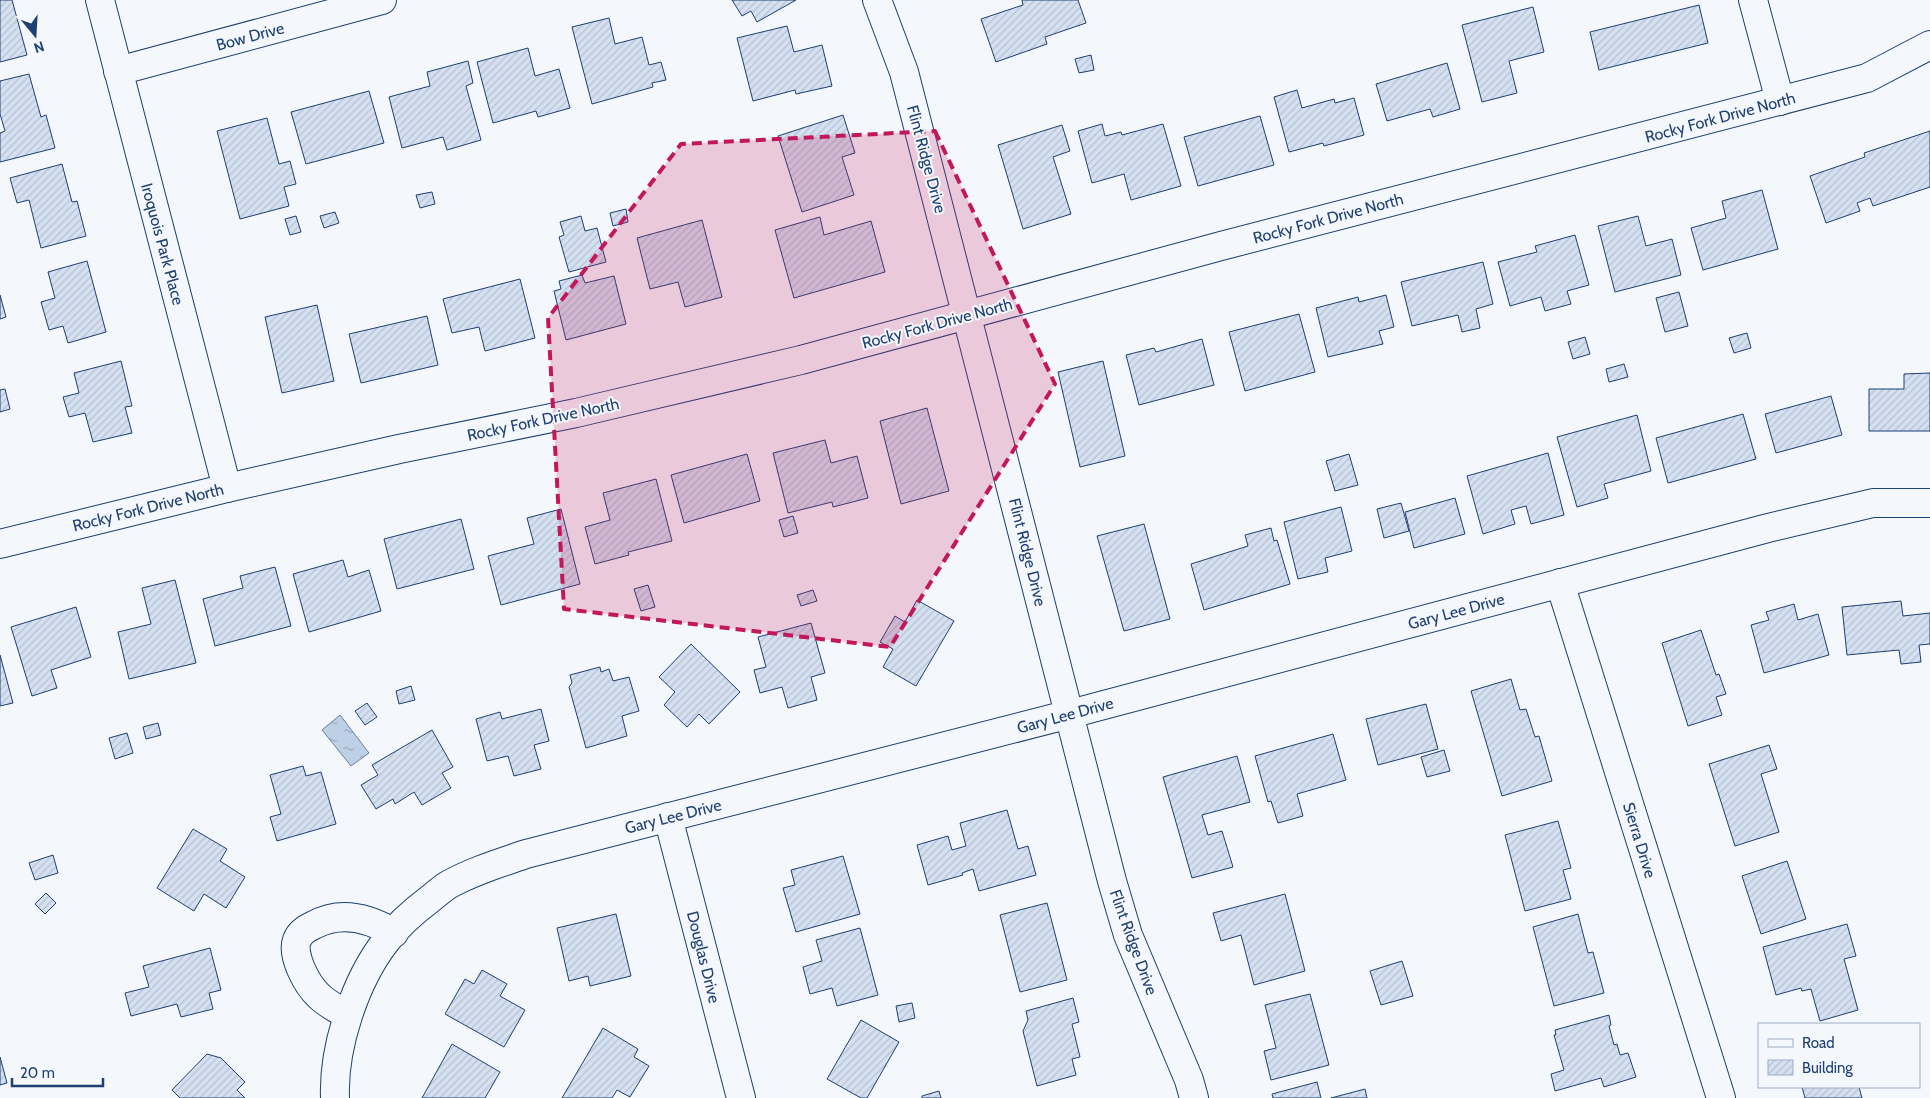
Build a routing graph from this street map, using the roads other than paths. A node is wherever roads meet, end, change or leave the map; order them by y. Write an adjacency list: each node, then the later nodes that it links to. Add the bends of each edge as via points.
1 (100, 0): 6 (street, Iroquois Park Place)
2 (382, 0): 6 (street, Bow Drive)
3 (877, 0): 8 (street, Flint Ridge Drive, via 904,72)
4 (1753, 0): 7 (street)
5 (1930, 45): 7 (street, Rocky Fork Drive North, via 1867,78)
6 (118, 71): 9 (street, Iroquois Park Place)
7 (1780, 101): 8 (street, Rocky Fork Drive North)
8 (967, 315): 9 (street, Rocky Fork Drive North, via 735,376); 13 (street, Flint Ridge Drive)
9 (227, 488): 11 (street, Rocky Fork Drive North)
10 (1930, 503): 12 (street, Gary Lee Drive, via 1873,503)
11 (0, 544)
12 (1560, 583): 13 (street, Gary Lee Drive); 20 (street, Sierra Drive)
13 (1070, 714): 14 (street, Gary Lee Drive); 19 (street, Flint Ridge Drive, via 1128,935)
14 (668, 817): 15 (street, Gary Lee Drive, via 484,868 447,886 416,910); 18 (street, Douglas Drive)
15 (394, 933): 16 (street, Gary Lee Drive, via 363,979); 16 (street, via 378,923 343,916 323,920 303,930 297,939 295,949 308,983 318,995)
16 (348, 1015): 17 (street, Gary Lee Drive, via 339,1048)
17 (335, 1098)
18 (741, 1098)
19 (1194, 1098)
20 (1721, 1098)

